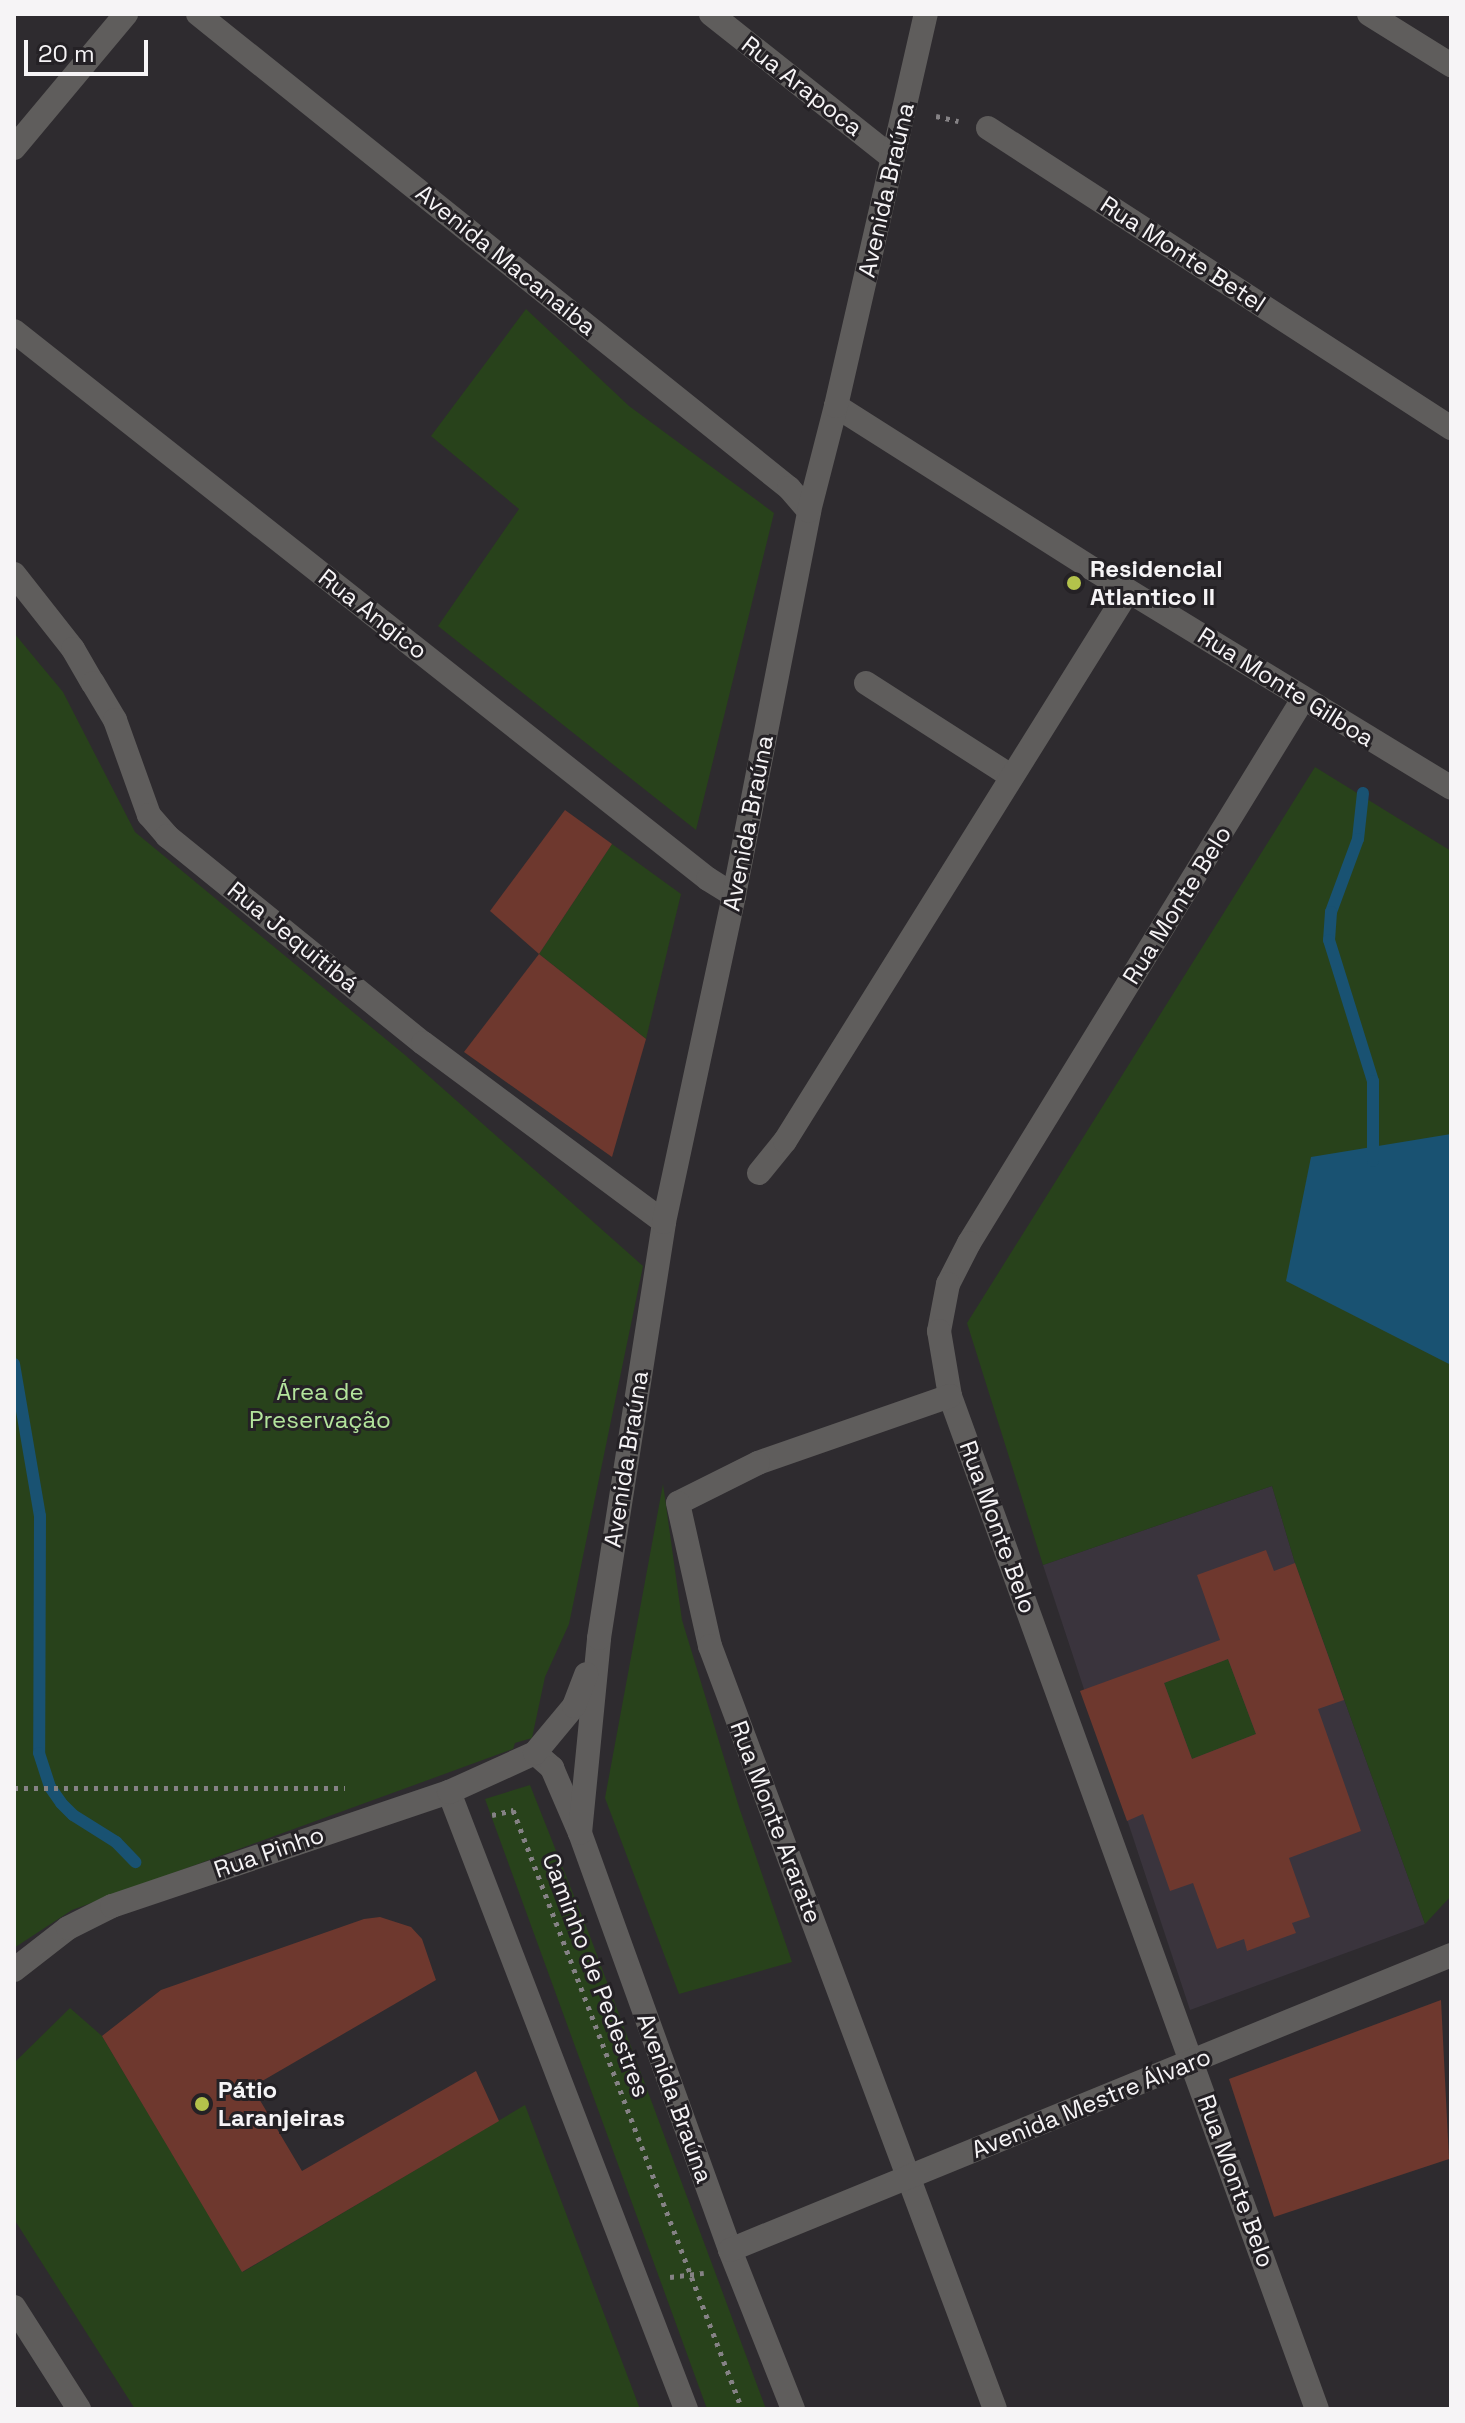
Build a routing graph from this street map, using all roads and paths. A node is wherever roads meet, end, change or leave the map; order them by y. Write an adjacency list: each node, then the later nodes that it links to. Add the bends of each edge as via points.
1 (126, 14): 9 (street)
2 (198, 14): 14 (street, Avenida Macanaiba, via 789,488)
3 (711, 14): 10 (street, Rua Arapoca)
4 (926, 14): 7 (street, Avenida Braúna)
5 (1369, 14): 6 (street)
6 (1451, 65)
7 (904, 109): 8 (path); 10 (street, Avenida Braúna)
8 (988, 128): 13 (street, Rua Monte Betel)
9 (14, 148)
10 (893, 158): 12 (street, Avenida Braúna)
11 (14, 331): 21 (street, Rua Angico)
12 (836, 406): 14 (street, Avenida Braúna); 16 (street, Rua Monte Gilboa)
13 (1451, 428)
14 (809, 511): 21 (street, Avenida Braúna)
15 (14, 574): 23 (street, Rua Jequitibá, via 73,649 115,720 149,815 167,836 423,1043)
16 (1128, 591): 18 (street, Rua Monte Gilboa); 19 (street)
17 (866, 683): 19 (street)
18 (1303, 699): 20 (street, Rua Monte Gilboa); 24 (street, Rua Monte Belo, via 948,1284 939,1331)
19 (1011, 776): 22 (street, via 785,1141)
20 (1451, 788)
21 (734, 895): 23 (street, Avenida Braúna)
22 (759, 1173)
23 (664, 1222): 25 (street, Avenida Braúna)
24 (950, 1396): 34 (street, Rua Monte Belo); 35 (street, Rua Monte Ararate, via 758,1463 678,1503 710,1646)
25 (599, 1638): 26 (street, Avenida Braúna, via 574,1706); 31 (street, Avenida Braúna)
26 (535, 1753): 29 (street, Rua Pinho); 31 (street, via 552,1768)
27 (350, 1787): 28 (path)
28 (14, 1788)
29 (449, 1792): 30 (street); 33 (street, Rua Pinho, via 112,1906 68,1928)
30 (461, 1822): 37 (path, Caminho de Pedestres, via 513,1810); 38 (street)
31 (580, 1833): 36 (street, Avenida Braúna)
32 (1451, 1955): 34 (street, Avenida Mestre Álvaro)
33 (14, 1970)
34 (1194, 2062): 35 (street, Avenida Mestre Álvaro); 45 (street, Rua Monte Belo)
35 (909, 2176): 36 (street, Avenida Mestre Álvaro); 44 (street, Rua Monte Ararate)
36 (733, 2259): 37 (path); 43 (street, Avenida Braúna)
37 (691, 2274): 38 (path); 42 (path, Caminho de Pedestres)
38 (638, 2281): 41 (street)
39 (14, 2307): 40 (street)
40 (79, 2409)
41 (686, 2409)
42 (742, 2409)
43 (793, 2409)
44 (995, 2409)
45 (1317, 2409)

